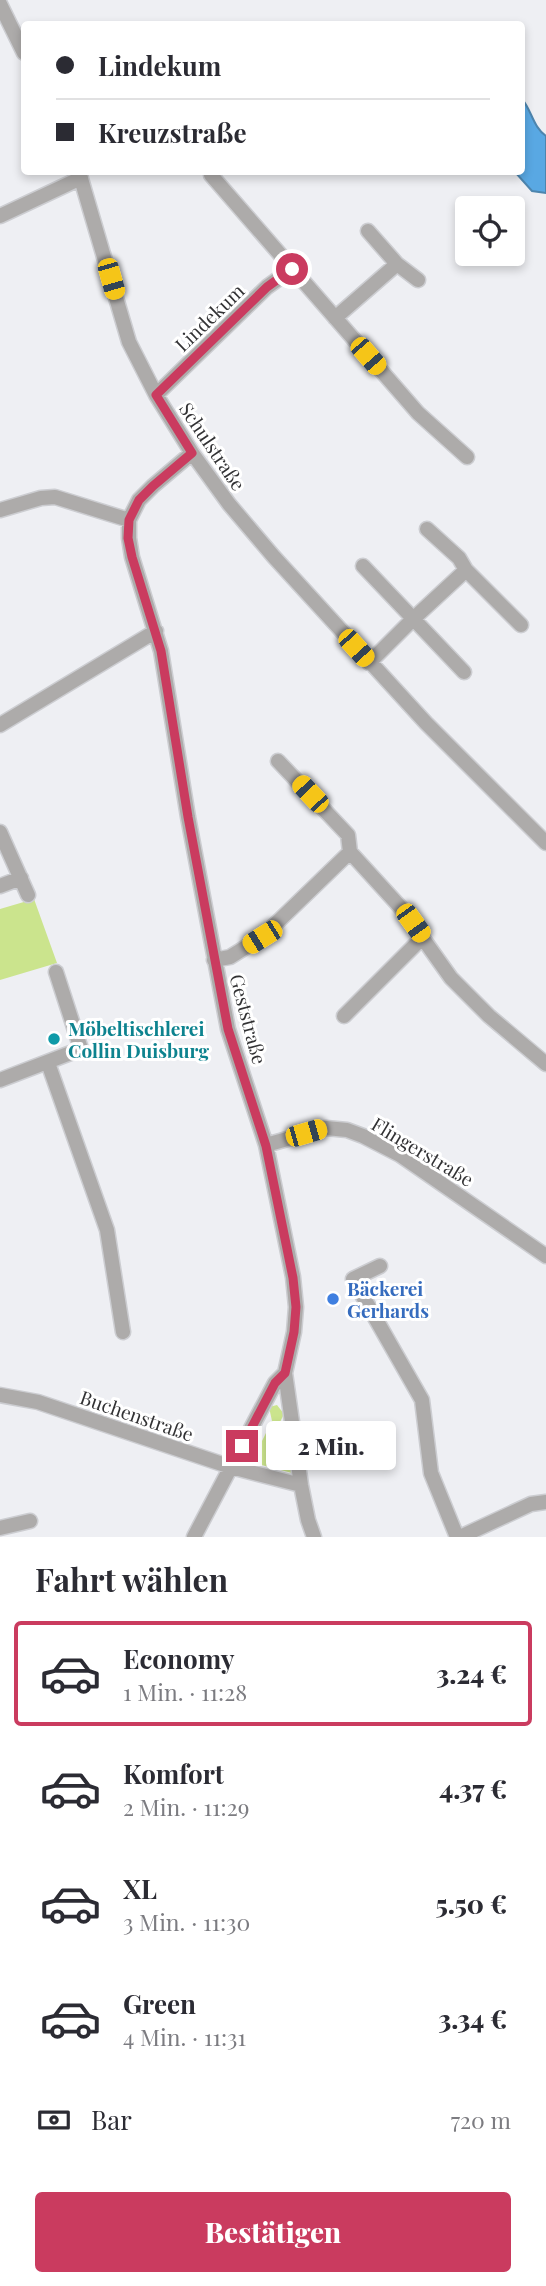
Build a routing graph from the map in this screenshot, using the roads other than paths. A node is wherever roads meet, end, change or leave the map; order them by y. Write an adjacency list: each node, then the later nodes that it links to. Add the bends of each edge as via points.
1 (0, 4): 2 (street)
2 (21, 47)
3 (80, 175): 5 (street); 11 (street, Schulstraße, via 129,341)
4 (211, 175): 8 (street)
5 (0, 216)
6 (368, 231): 7 (street)
7 (397, 264): 9 (street); 10 (street)
8 (292, 269): 10 (street); 11 (street, Lindekum, via 267,287)
9 (418, 281)
10 (335, 318): 13 (street, via 418,413)
11 (156, 395): 12 (street, Schulstraße)
12 (192, 453): 15 (street, via 139,500); 22 (street, Schulstraße, via 229,504)
13 (467, 457)
14 (0, 510): 15 (street, via 55,496)
15 (129, 520): 21 (street, Geststraße, via 132,557)
16 (427, 529): 18 (street)
17 (363, 566): 19 (street)
18 (467, 570): 19 (street); 20 (street)
19 (412, 620): 22 (street); 23 (street)
20 (521, 625)
21 (156, 631): 24 (street); 33 (street, Geststraße)
22 (369, 663): 27 (street, Schulstraße)
23 (464, 672)
24 (0, 725)
25 (278, 761): 28 (street, via 348,835)
26 (0, 832): 29 (street)
27 (546, 843)
28 (350, 852): 32 (street); 33 (street, via 262,937 230,957)
29 (21, 878): 30 (street); 31 (street)
30 (0, 886)
31 (28, 895)
32 (424, 937): 35 (street); 37 (street, via 451,978)
33 (214, 960): 39 (street, Geststraße, via 228,1029)
34 (57, 972): 36 (street, via 81,1049)
35 (345, 1016)
36 (48, 1063): 38 (street); 42 (street, via 107,1230)
37 (546, 1064)
38 (0, 1080)
39 (266, 1146): 40 (street, Flingerstraße, via 326,1128 363,1136 400,1155); 43 (street, Geststraße, via 296,1307)
40 (546, 1256)
41 (380, 1266): 52 (street, via 353,1279 422,1400 431,1473)
42 (123, 1332)
43 (285, 1373): 45 (street, via 275,1383); 46 (street, Geststraße)
44 (0, 1395): 45 (street, Buchenstraße, via 38,1402)
45 (231, 1467): 46 (street, Buchenstraße); 50 (street)
46 (301, 1485): 51 (street, Geststraße)
47 (546, 1502): 52 (street, via 531,1504)
48 (30, 1521): 49 (street)
49 (0, 1528)
50 (194, 1537)
51 (314, 1537)
52 (459, 1537)

